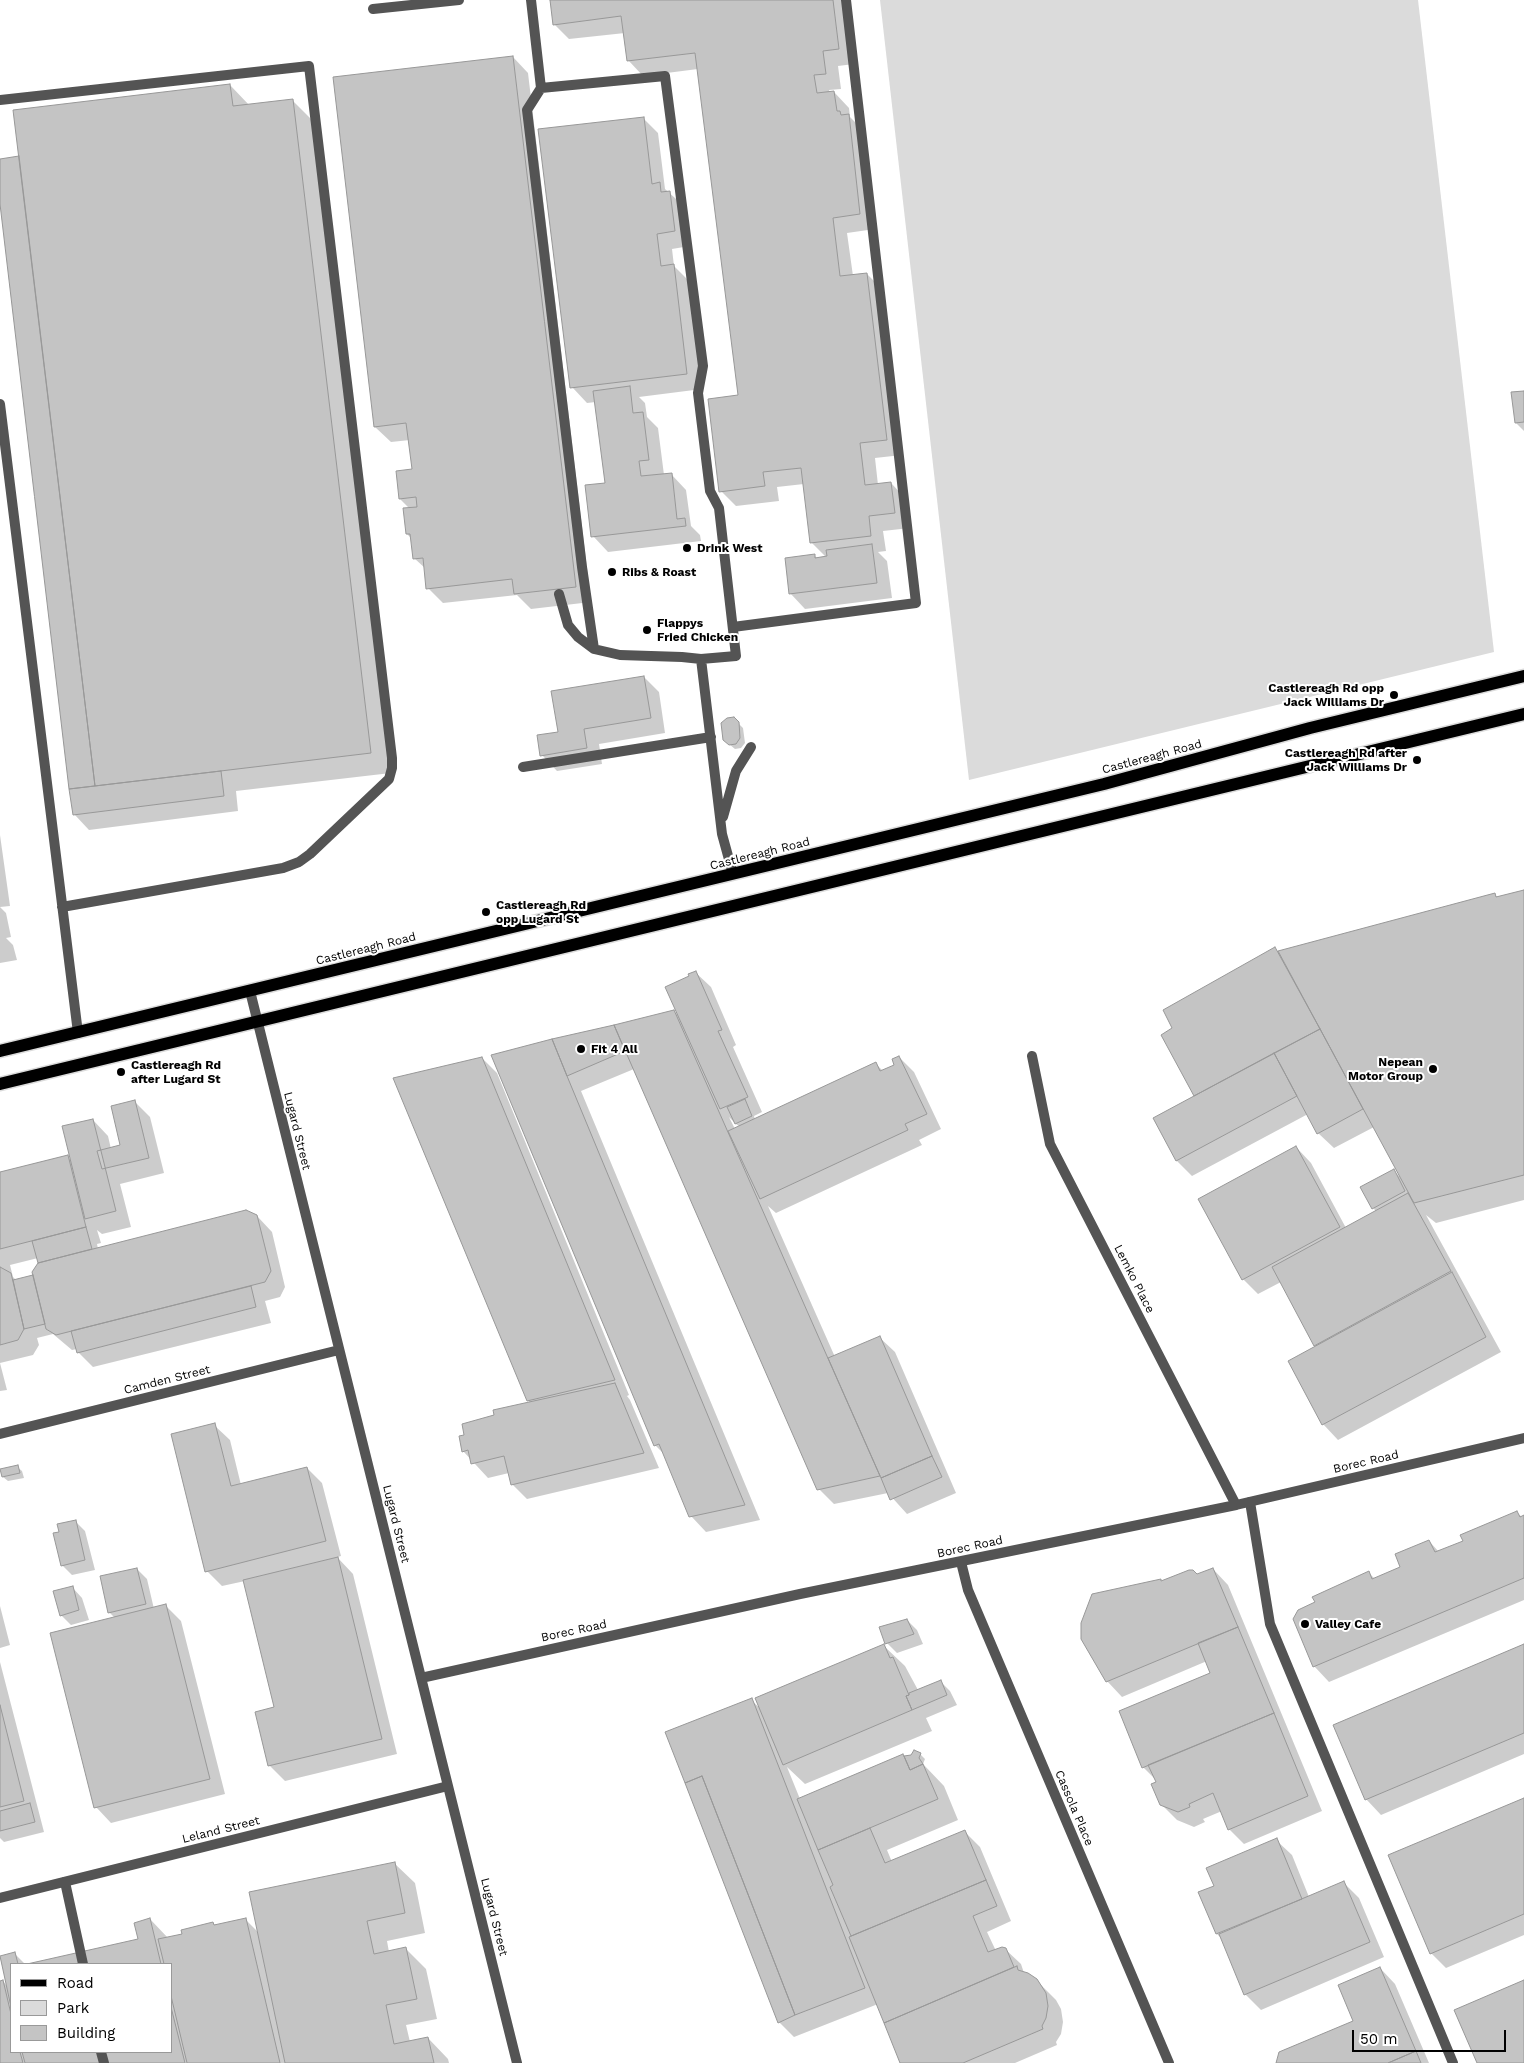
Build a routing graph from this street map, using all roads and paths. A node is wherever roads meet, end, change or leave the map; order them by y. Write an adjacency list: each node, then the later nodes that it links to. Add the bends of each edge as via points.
1 (460, 0): 4 (street)
2 (531, 0): 5 (street)
3 (846, 0): 9 (street, via 916,603)
4 (373, 10)
5 (541, 88): 9 (street, via 665,76 703,366 698,393 710,491 719,508); 10 (street, via 527,110)
6 (0, 100): 19 (street, via 309,66 392,758 389,779 382,787 299,862 283,868)
7 (0, 404): 19 (street)
8 (559, 594): 10 (street, via 568,625)
9 (733, 627): 11 (street, via 736,656)
10 (594, 650): 11 (street, via 620,656)
11 (701, 659): 14 (street)
12 (1524, 676): 18 (main road, Castlereagh Road, via 1310,728 1151,772)
13 (1524, 714): 21 (main road)
14 (711, 737): 16 (street); 17 (street)
15 (751, 747): 17 (street, via 736,771)
16 (523, 767)
17 (721, 823): 18 (street)
18 (733, 874): 20 (main road, Castlereagh Road)
19 (62, 907): 22 (street)
20 (250, 991): 21 (street, Lugard Street); 22 (main road, Castlereagh Road)
21 (257, 1023): 25 (main road); 26 (street, Lugard Street)
22 (78, 1033): 23 (main road, Castlereagh Road)
23 (0, 1052)
24 (1032, 1056): 30 (street, Lemko Place, via 1050,1144)
25 (0, 1084)
26 (339, 1350): 27 (street, Camden Street); 32 (street, Lugard Street)
27 (0, 1434)
28 (1524, 1438): 29 (street, Borec Road)
29 (1250, 1502): 30 (street, Borec Road); 39 (street, via 1272,1630)
30 (1236, 1505): 31 (street, Borec Road)
31 (961, 1562): 32 (street, Borec Road, via 800,1594); 38 (street, Cassola Place, via 968,1590)
32 (421, 1678): 33 (street, Lugard Street)
33 (448, 1786): 34 (street, Leland Street); 37 (street, Lugard Street)
34 (65, 1882): 35 (street, Leland Street); 36 (street)
35 (0, 1898)
36 (83, 1963)
37 (517, 2063)
38 (1169, 2063)
39 (1453, 2063)

